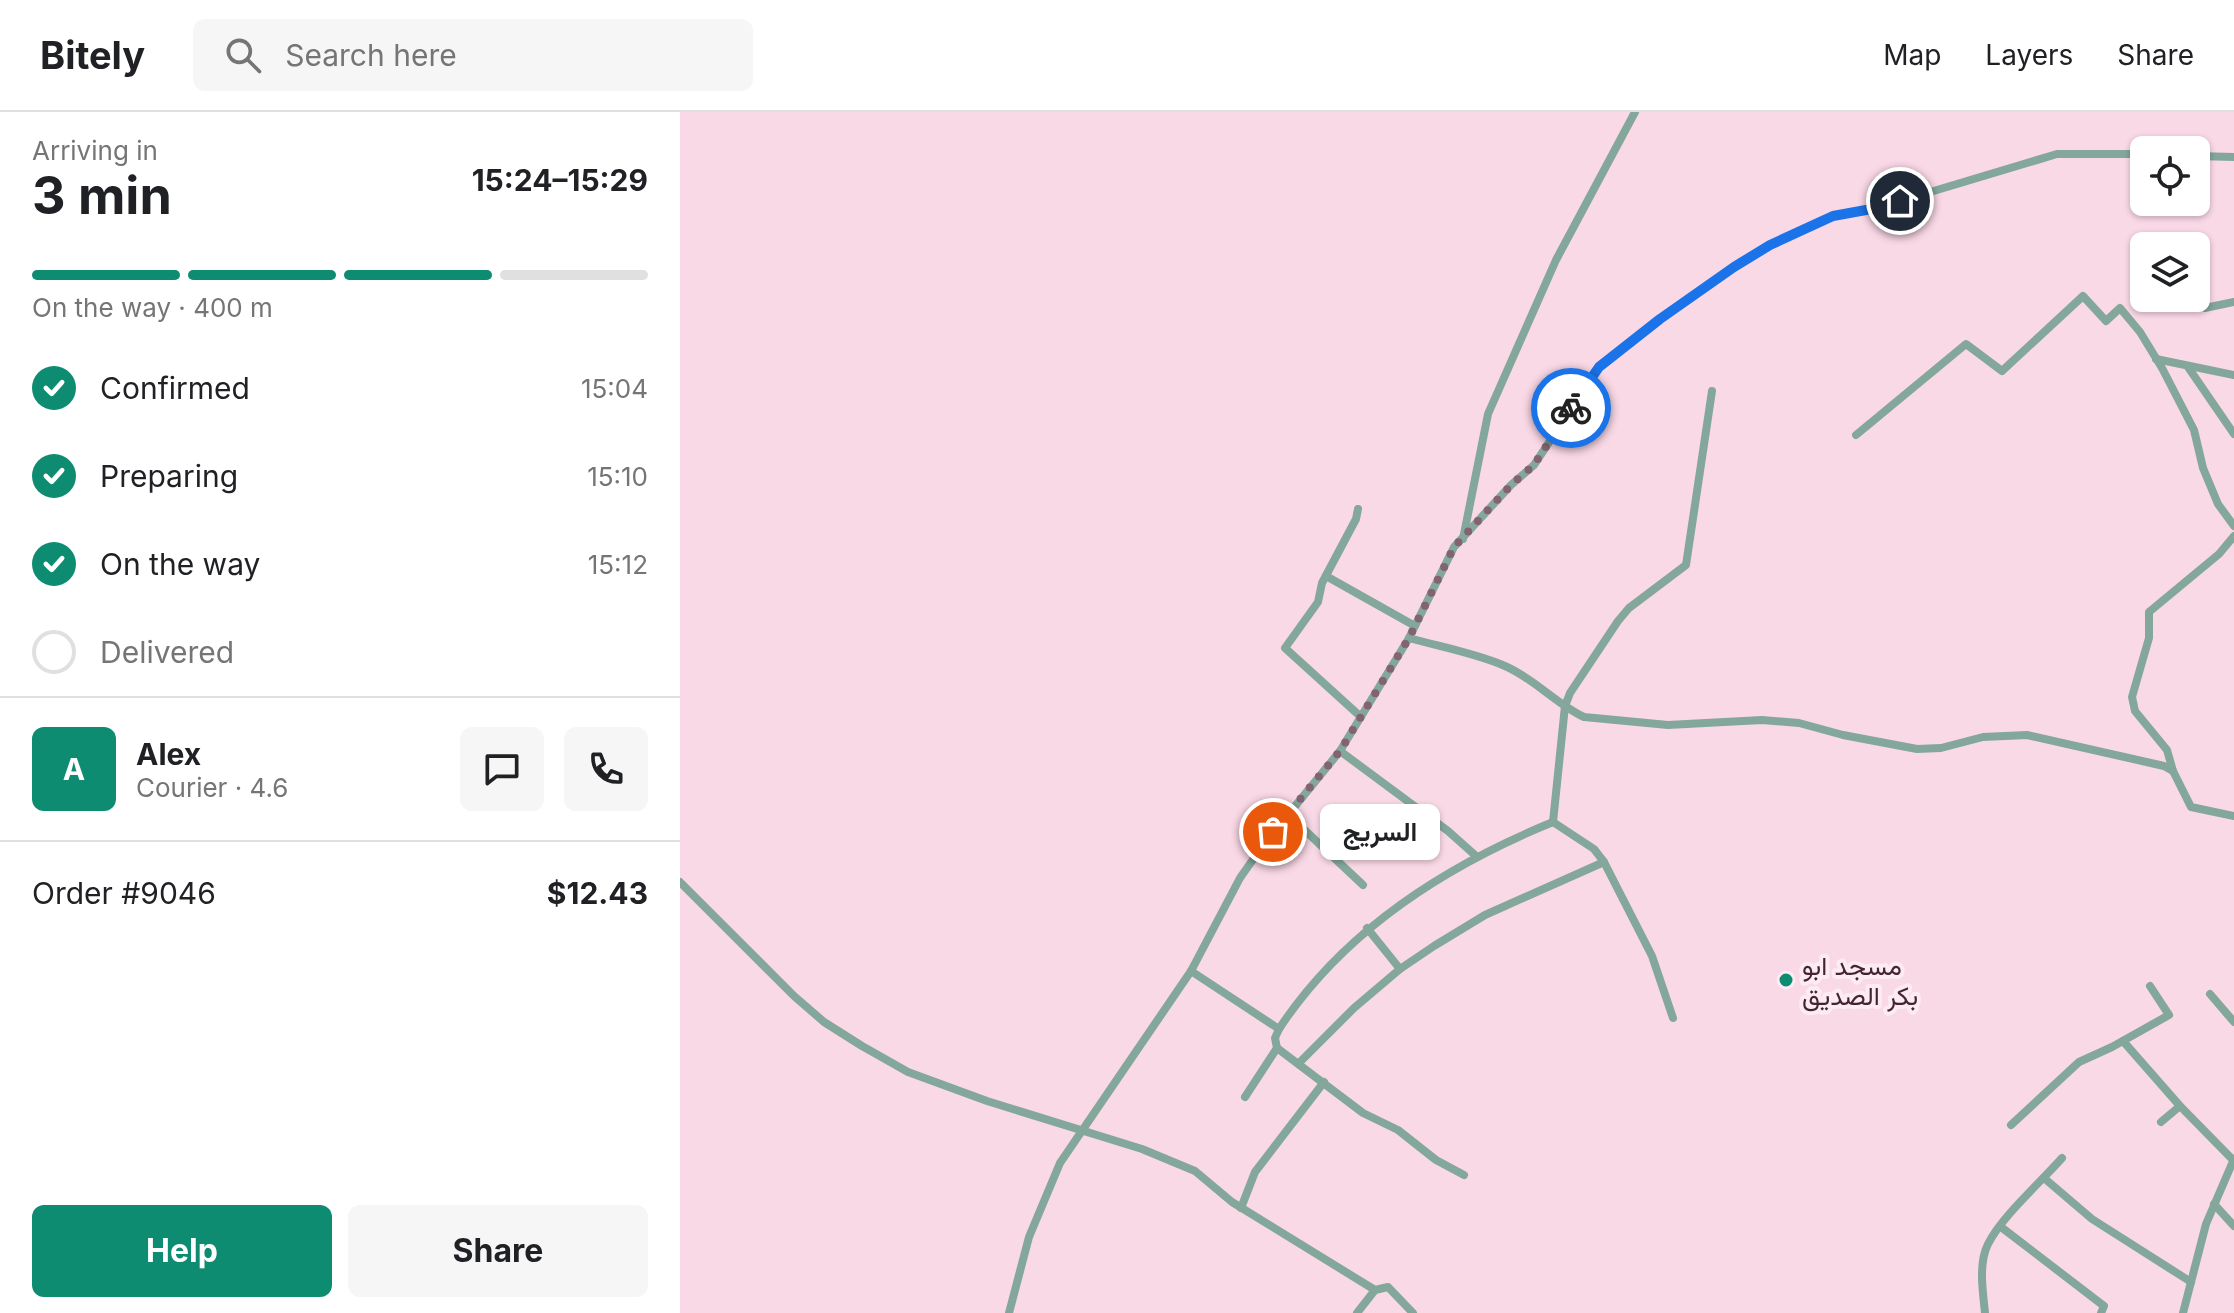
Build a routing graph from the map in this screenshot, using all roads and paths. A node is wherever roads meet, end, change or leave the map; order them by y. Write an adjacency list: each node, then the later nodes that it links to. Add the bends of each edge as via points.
1 (1635, 112): 16 (street, via 1556,260 1488,414)
2 (2130, 154): 16 (street, via 2057,154 1877,208 1833,216 1770,245 1599,367 1534,465)
3 (2210, 156): 4 (street)
4 (2234, 157)
5 (2234, 302): 6 (street)
6 (2210, 307)
7 (2156, 359): 8 (street); 12 (street, via 2120,308 2106,321 2083,296 2002,371 1966,344); 14 (street, via 2194,430 2218,504)
8 (2188, 367): 9 (street); 11 (street)
9 (2234, 375)
10 (1712, 391): 20 (street, via 1686,565 1629,608)
11 (2234, 434)
12 (1856, 435)
13 (1358, 509): 17 (street)
14 (2234, 526)
15 (2234, 536): 23 (street, via 2149,612 2149,638 2132,697 2135,711 2167,750)
16 (1463, 540): 18 (street, via 1454,547)
17 (1326, 576): 18 (street); 21 (street, via 1318,602 1285,648)
18 (1415, 626): 19 (street)
19 (1409, 638): 20 (street, via 1506,666); 21 (street)
20 (1565, 706): 23 (street, via 1584,717 1662,725 1799,723 1917,749 2027,735); 26 (street)
21 (1361, 717): 22 (street)
22 (1340, 751): 24 (street); 27 (street)
23 (2173, 771): 25 (street, via 2191,807)
24 (1286, 816): 30 (street); 33 (street, via 1240,878)
25 (2234, 816)
26 (1553, 822): 27 (street); 28 (street, via 1594,849)
27 (1476, 856): 31 (street)
28 (1604, 862): 32 (street, via 1485,915); 36 (street, via 1652,956)
29 (680, 882): 47 (street, via 794,996 862,1046 908,1072)
30 (1363, 885)
31 (1367, 928): 32 (street); 38 (street, via 1335,957)
32 (1400, 969): 41 (street)
33 (1191, 971): 38 (street); 47 (street)
34 (2150, 986): 39 (street, via 2169,1015)
35 (2210, 994): 37 (street)
36 (1673, 1018)
37 (2234, 1022)
38 (1279, 1029): 40 (street)
39 (2123, 1041): 44 (street); 46 (street, via 2079,1062)
40 (1277, 1048): 41 (street); 43 (street)
41 (1299, 1063): 42 (street)
42 (1324, 1082): 50 (street, via 1363,1113); 53 (street, via 1255,1172)
43 (1245, 1097)
44 (2180, 1106): 45 (street); 49 (street)
45 (2161, 1122)
46 (2011, 1125)
47 (1081, 1130): 53 (street, via 1195,1171); 58 (street, via 1060,1163 1029,1237)
48 (2062, 1158): 51 (street)
49 (2233, 1159): 52 (street)
50 (1464, 1175)
51 (2044, 1178): 55 (street); 56 (street, via 2092,1219)
52 (2214, 1204): 54 (street); 56 (street)
53 (1241, 1208): 57 (street)
54 (2234, 1226)
55 (2001, 1227): 61 (street, via 1985,1253); 62 (street, via 2104,1306)
56 (2191, 1282): 63 (street)
57 (1375, 1290): 59 (street); 60 (street, via 1388,1287)
58 (1009, 1313)
59 (1357, 1313)
60 (1413, 1313)
61 (1985, 1313)
62 (2101, 1313)
63 (2183, 1313)

